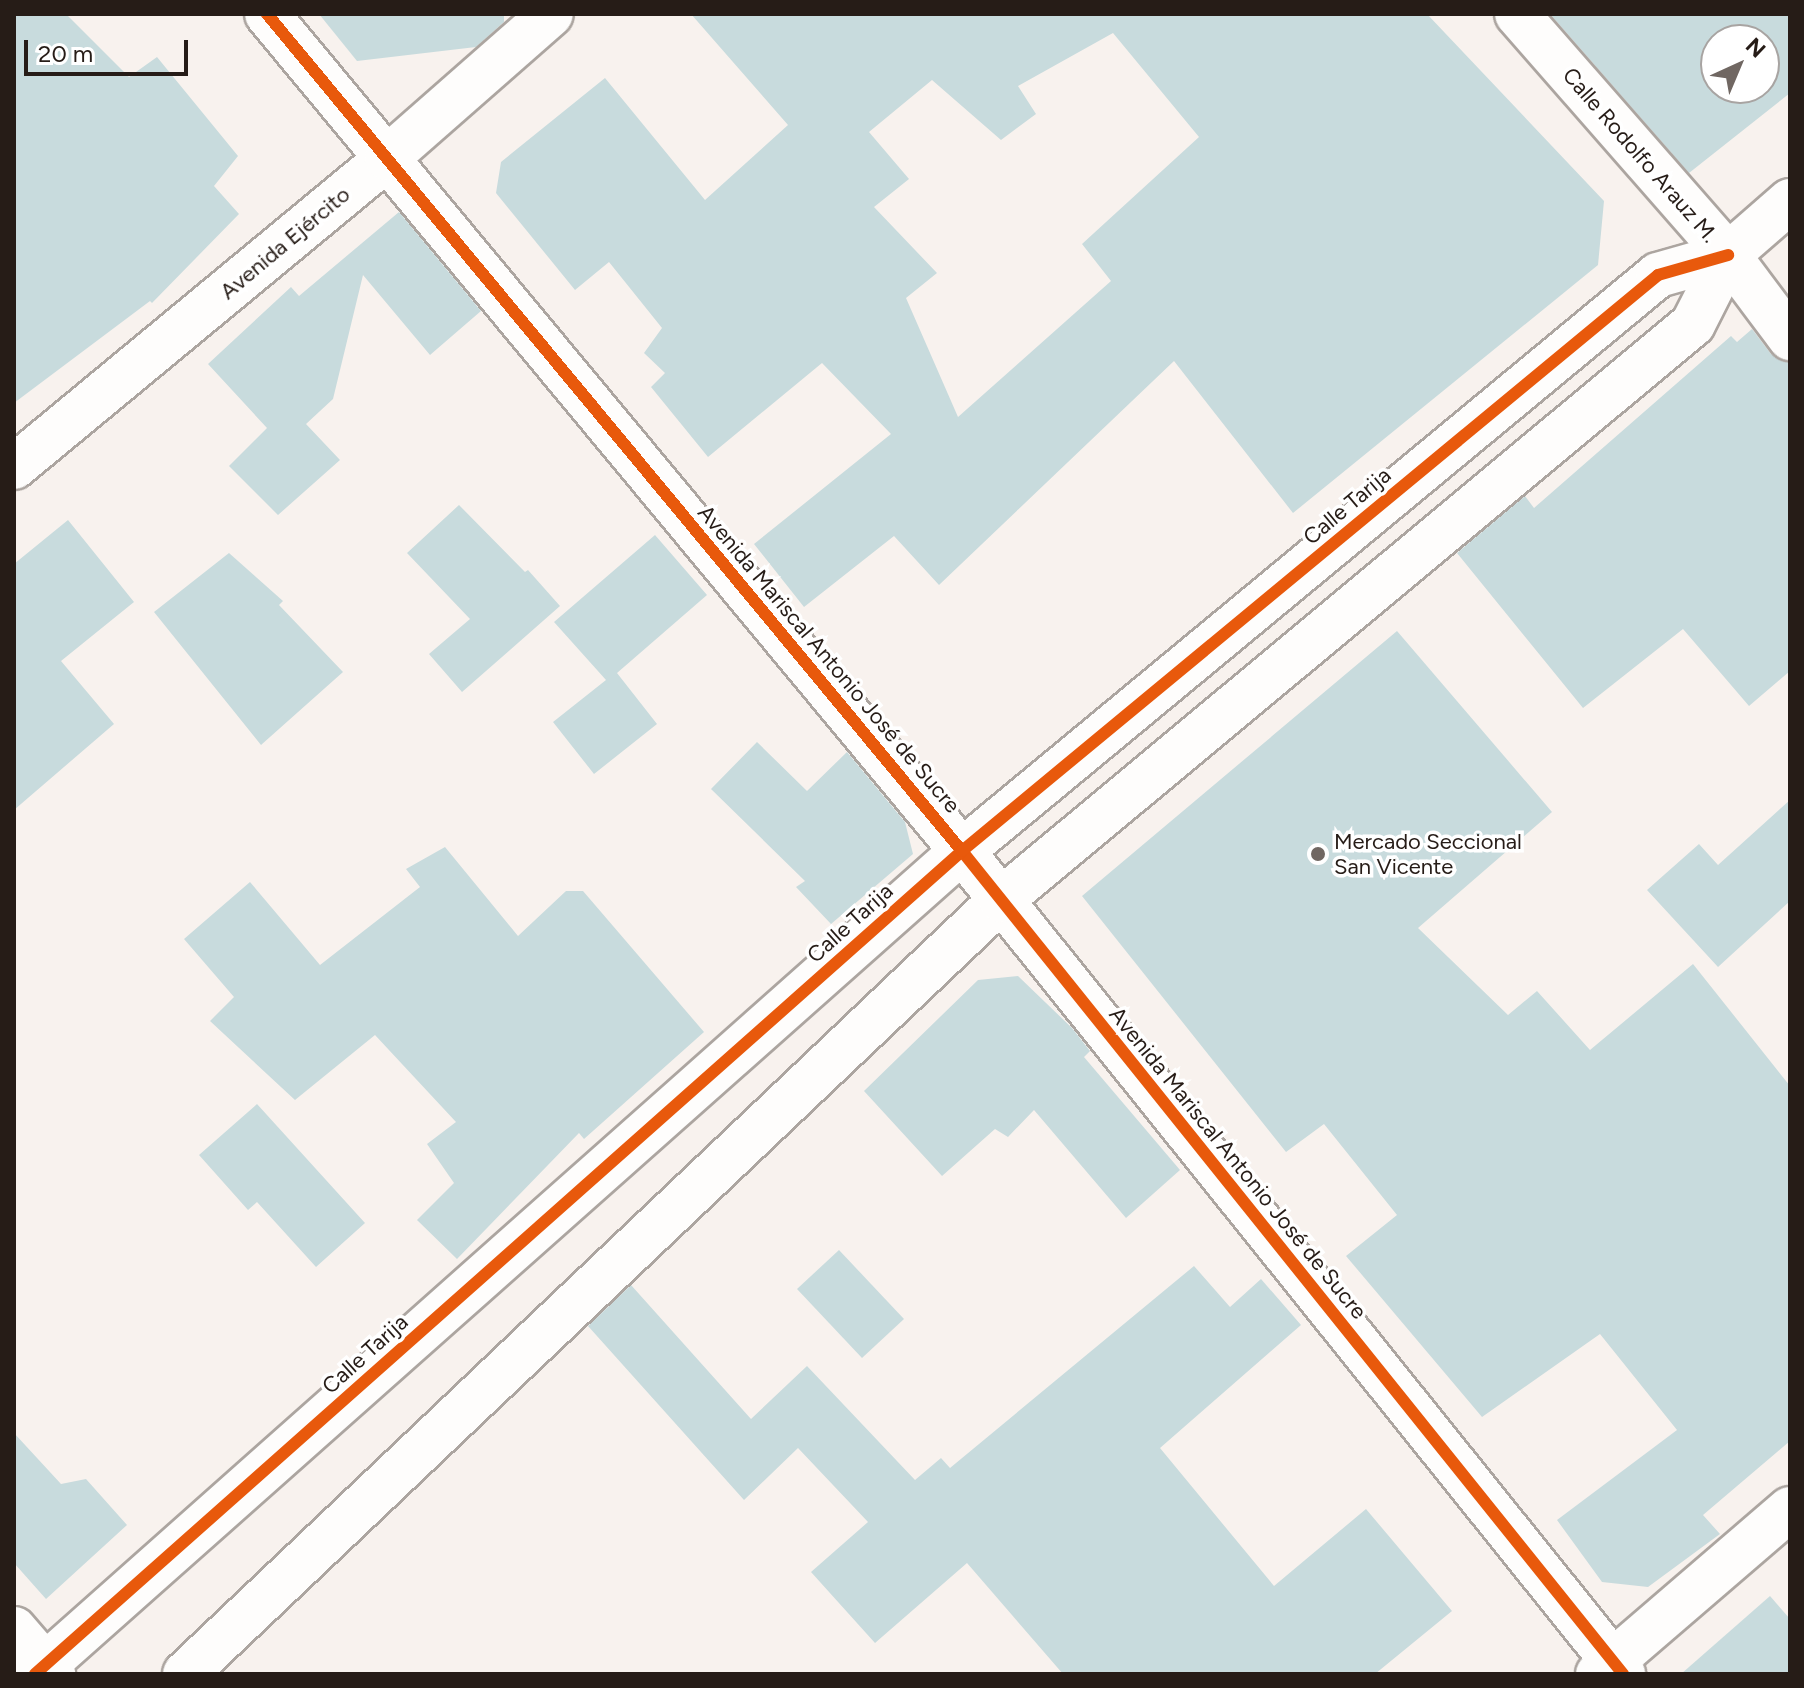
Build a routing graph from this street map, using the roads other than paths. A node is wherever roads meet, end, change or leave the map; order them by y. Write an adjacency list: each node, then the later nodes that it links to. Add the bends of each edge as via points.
1 (267, 14): 4 (street, Avenida Mariscal Antonio José de Sucre)
2 (551, 14): 4 (street, Avenida Ejército)
3 (1517, 14): 6 (street, Calle Rodolfo Arauz M.)
4 (387, 158): 8 (street, Avenida Ejército); 9 (street, Avenida Mariscal Antonio José de Sucre)
5 (1790, 201): 6 (street, Calle Tarija)
6 (1728, 255): 7 (street, Calle Rodolfo Arauz M.); 9 (street, Calle Tarija, via 1658,275); 10 (street, Calle Tarija, via 1693,324)
7 (1790, 338)
8 (14, 467)
9 (962, 851): 10 (street, Avenida Mariscal Antonio José de Sucre); 14 (street, Calle Tarija)
10 (1001, 900): 13 (street, Avenida Mariscal Antonio José de Sucre); 15 (street, Calle Tarija)
11 (1790, 1509): 13 (street)
12 (14, 1629): 14 (street)
13 (1611, 1670)
14 (45, 1671)
15 (185, 1674)

